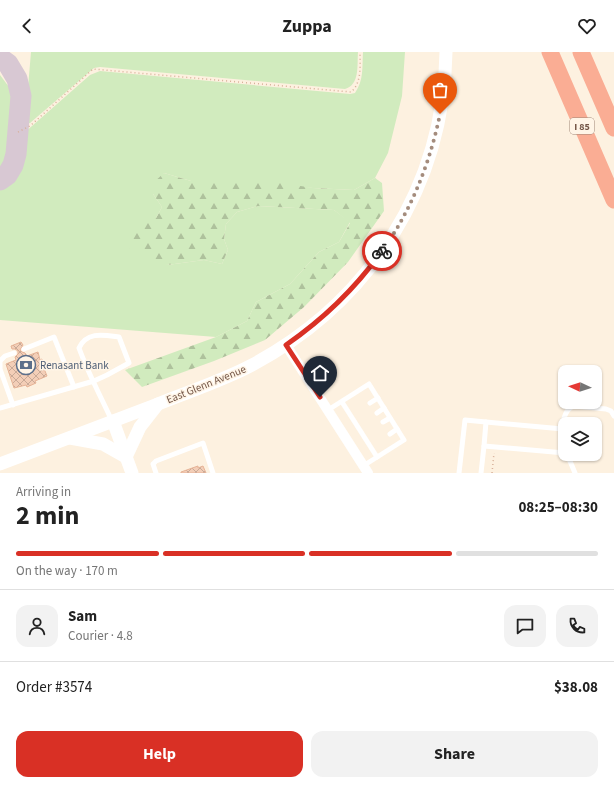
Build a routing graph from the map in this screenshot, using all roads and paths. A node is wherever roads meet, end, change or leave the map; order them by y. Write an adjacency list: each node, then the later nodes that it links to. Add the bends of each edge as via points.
1 (360, 52): 6 (path, via 359,76 351,92 93,69 30,126)
2 (446, 52): 8 (main road, East Glenn Avenue, via 442,104 433,144 404,215 384,248 353,288 321,320)
3 (550, 52): 7 (highway, I 85)
4 (581, 52): 5 (highway, I 85)
5 (614, 128)
6 (18, 132)
7 (614, 200)
8 (286, 345): 15 (main road, East Glenn Avenue, via 235,374); 20 (street)
9 (24, 349): 12 (lane, via 54,337)
10 (14, 353): 17 (lane, via 0,361 0,369)
11 (94, 381): 11 (lane, via 129,363 119,337 92,335 82,342 79,348); 12 (lane); 25 (lane)
12 (74, 387): 17 (lane)
13 (378, 398): 14 (lane, via 369,384); 16 (lane); 19 (lane)
14 (342, 402): 20 (lane); 36 (lane, via 373,445)
15 (159, 403): 25 (main road, East Glenn Avenue); 35 (main road, via 140,427)
16 (370, 403)
17 (13, 405): 18 (lane)
18 (0, 408)
19 (384, 408): 21 (lane); 24 (lane)
20 (328, 410): 39 (street)
21 (377, 413)
22 (614, 416): 23 (lane, via 606,409 574,406 566,411)
23 (565, 417)
24 (390, 418): 26 (lane); 28 (lane)
25 (113, 421): 31 (main road, East Glenn Avenue); 35 (main road)
26 (383, 422)
27 (486, 422): 29 (lane); 32 (lane); 43 (lane, via 465,420)
28 (397, 429): 30 (lane); 36 (lane, via 404,440)
29 (558, 429)
30 (390, 434)
31 (68, 438): 35 (main road, via 103,444); 38 (main road, East Glenn Avenue)
32 (484, 446): 33 (lane); 44 (lane)
33 (494, 447): 34 (lane); 45 (path)
34 (558, 451)
35 (126, 457): 40 (main road)
36 (377, 457): 39 (lane)
37 (570, 461): 46 (lane)
38 (0, 464)
39 (366, 469)
40 (132, 473)
41 (156, 473): 42 (lane, via 156,461 203,443)
42 (213, 473)
43 (459, 473)
44 (481, 473)
45 (492, 473)
46 (575, 473)

